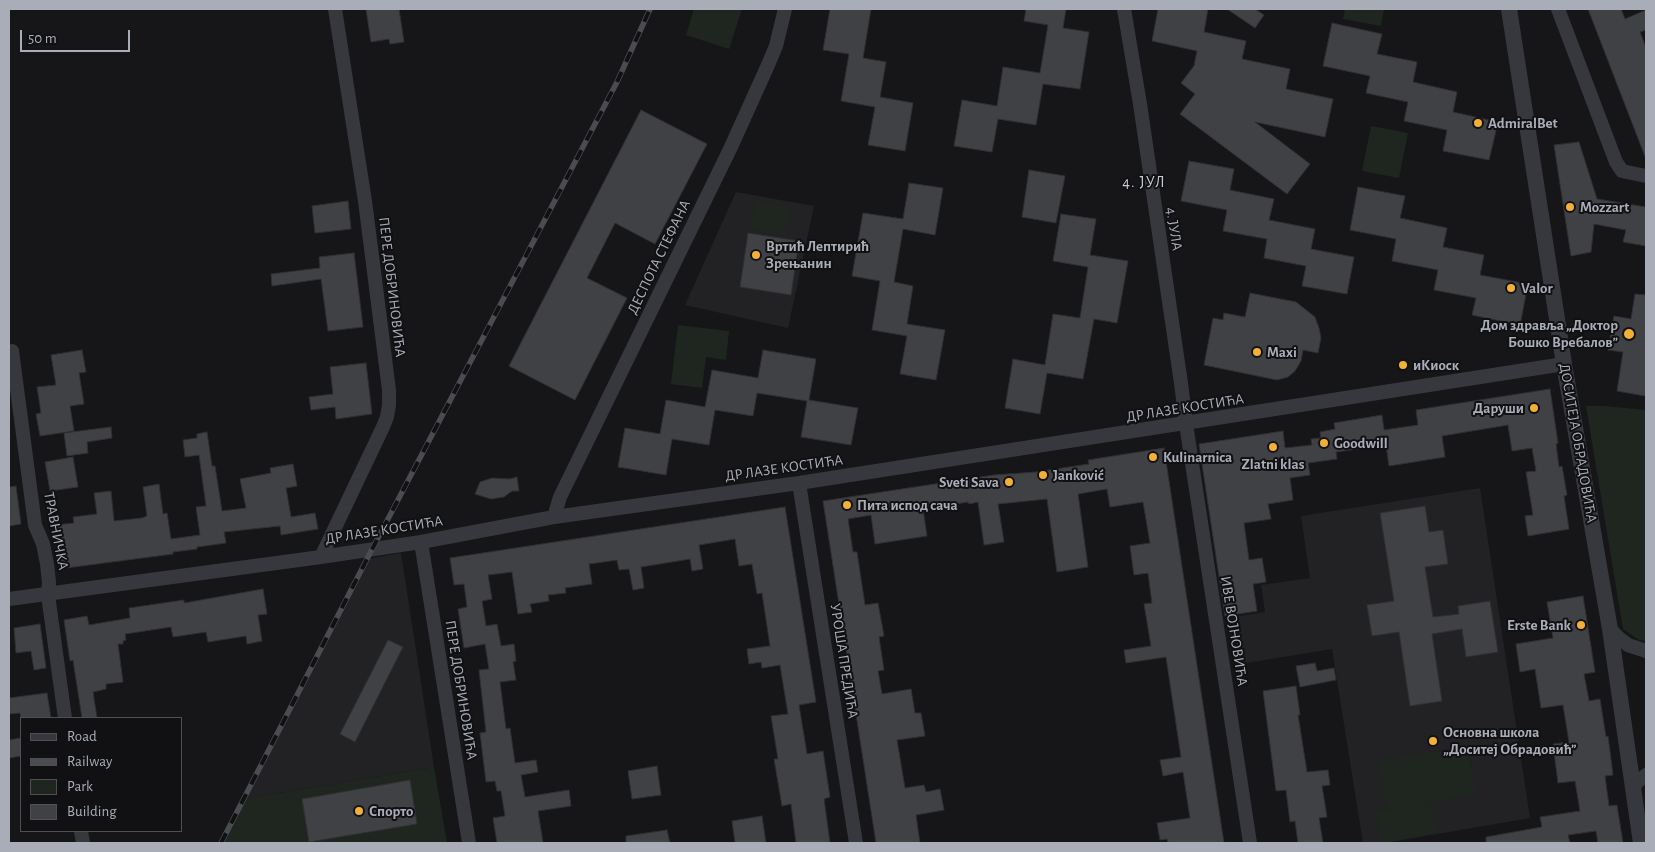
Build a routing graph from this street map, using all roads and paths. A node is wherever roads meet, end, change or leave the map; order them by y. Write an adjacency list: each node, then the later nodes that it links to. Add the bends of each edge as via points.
1 (335, 9): 13 (street, ПЕРЕ ДОБРИНОВИЋА, via 365,202 389,406 383,427)
2 (785, 9): 11 (street, ДЕСПОТА СТЕФАНА, via 776,46 731,147 560,497)
3 (1124, 9): 9 (street, 4. ЈУЛА)
4 (1509, 9): 8 (street, ДОСИТЕЈА ОБРАДОВИЋА)
5 (1558, 9): 6 (street, via 1616,162 1622,171)
6 (1646, 176)
7 (12, 351): 14 (street, ТРАВНИЧКА, via 35,525 47,564)
8 (1564, 364): 9 (street, ДР ЛАЗЕ КОСТИЋА); 16 (street, ДОСИТЕЈА ОБРАДОВИЋА)
9 (1186, 424): 10 (street, ДР ЛАЗЕ КОСТИЋА); 23 (street, ИВЕ ВОЈНОВИЋА)
10 (799, 483): 11 (street, ДР ЛАЗЕ КОСТИЋА); 22 (street, УРОША ПРЕДИЋА)
11 (554, 517): 12 (street, ДР ЛАЗЕ КОСТИЋА)
12 (421, 542): 13 (street, ДР ЛАЗЕ КОСТИЋА); 21 (street, ПЕРЕ ДОБРИНОВИЋА)
13 (321, 557): 14 (street, ДР ЛАЗЕ КОСТИЋА)
14 (48, 595): 15 (street, ДР ЛАЗЕ КОСТИЋА); 18 (street, ТРАВНИЧКА)
15 (9, 600)
16 (1610, 629): 17 (street, via 1628,645); 20 (street, ДОСИТЕЈА ОБРАДОВИЋА)
17 (1646, 651)
18 (65, 717)
19 (1646, 775): 20 (street)
20 (1633, 789): 24 (street, ДОСИТЕЈА ОБРАДОВИЋА)
21 (469, 843)
22 (856, 843)
23 (1250, 843)
24 (1641, 843)

